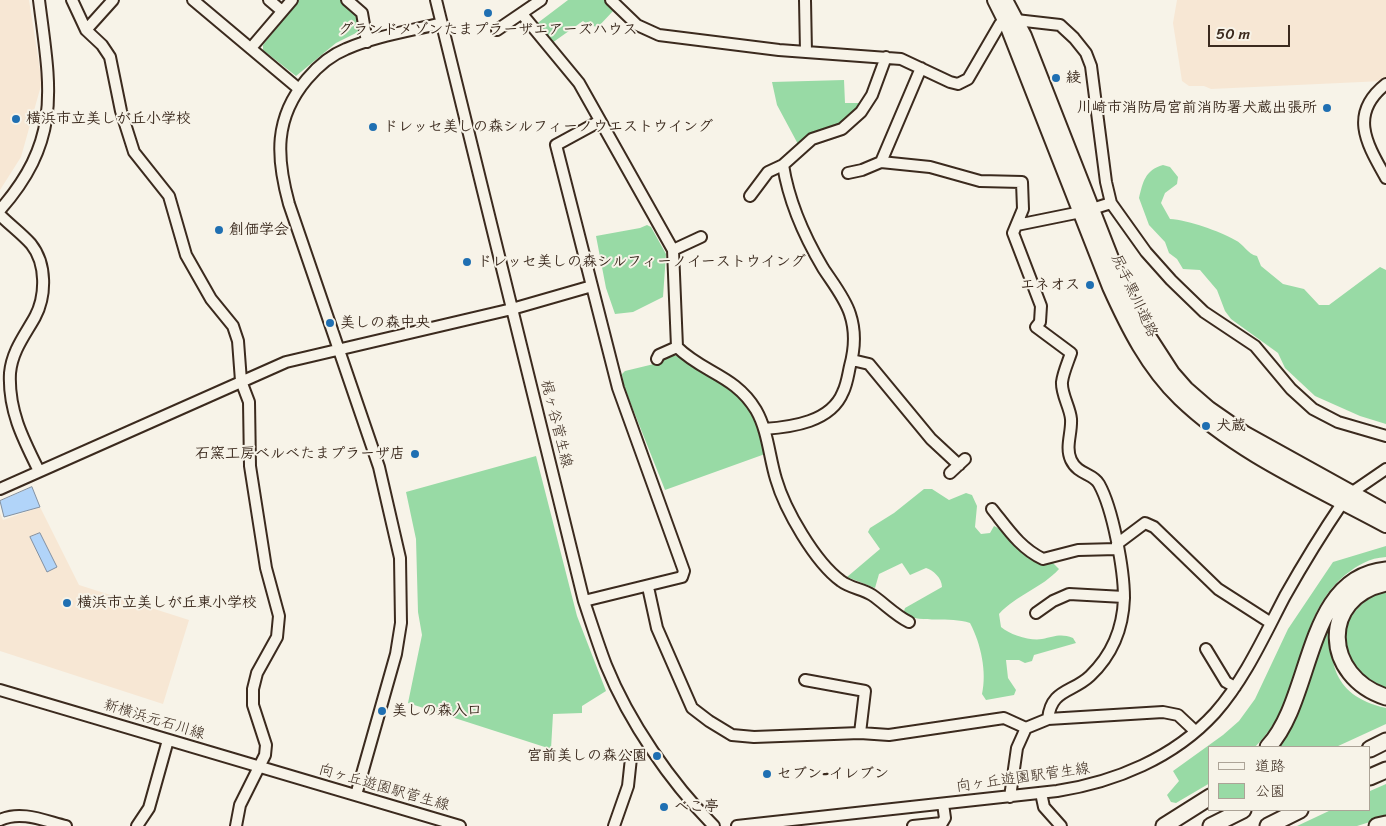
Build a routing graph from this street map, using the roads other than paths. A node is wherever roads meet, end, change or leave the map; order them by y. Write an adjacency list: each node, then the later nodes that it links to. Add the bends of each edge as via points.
1 (39, 0): 34 (street, via 50,84 46,127 35,160 22,184)
2 (72, 0): 18 (street)
3 (113, 0): 18 (street)
4 (194, 0): 21 (street)
5 (269, 0): 14 (street)
6 (292, 0): 14 (street)
7 (347, 0): 20 (street, via 362,13)
8 (436, 0): 17 (street, 梶ヶ谷菅生線)
9 (541, 0): 15 (street)
10 (611, 0): 22 (street, via 637,25 659,36)
11 (805, 0): 22 (street)
12 (995, 0): 16 (main road, 尻手黒川道路)
13 (1006, 0): 16 (main road, 尻手黒川道路)
14 (282, 11): 21 (street)
15 (522, 14): 19 (street); 27 (street, via 580,83)
16 (1011, 21): 24 (street, via 1000,24 968,79 958,84); 33 (street, via 1060,25 1086,54 1091,66); 35 (main road, 尻手黒川道路)
17 (442, 23): 20 (street); 41 (street, 梶ヶ谷菅生線)
18 (86, 30): 46 (street, via 110,57 121,111 134,152 169,196 186,255 211,299 233,326 238,341)
19 (497, 30)
20 (366, 42): 26 (street, via 331,57 316,68)
21 (251, 48): 26 (street)
22 (806, 52): 23 (street)
23 (886, 57): 24 (street, via 901,59); 29 (street, via 872,95 861,112 842,129 812,140)
24 (921, 68): 28 (street)
25 (1386, 84): 31 (street, via 1368,105 1364,128 1366,140)
26 (299, 89): 43 (street, via 283,124 281,175)
27 (600, 121): 39 (street); 40 (street, via 556,145)
28 (881, 162): 30 (street); 37 (street, via 930,167 980,181 1022,182 1023,209)
29 (783, 165): 32 (street, via 768,172); 45 (street, via 801,226 850,312 854,330)
30 (848, 173)
31 (1386, 178)
32 (750, 196)
33 (1111, 203): 35 (street); 48 (street, via 1146,252 1171,280 1204,312 1255,346 1314,409 1338,422)
34 (0, 210)
35 (1087, 211): 37 (street); 53 (main road, 尻手黒川道路, via 1137,319 1154,348 1186,389 1245,434)
36 (0, 216): 50 (street, via 32,246 42,269 44,293 35,316 19,341 10,371 10,401 16,424)
37 (1017, 226): 57 (street, via 1013,233 1041,306 1040,322 1036,327 1071,353 1062,384 1071,419 1068,444 1071,460 1081,473 1098,482 1109,507)
38 (701, 236): 39 (street)
39 (672, 250): 42 (street)
40 (592, 286): 41 (street); 60 (street, via 618,388 684,571 682,577)
41 (512, 309): 43 (street); 62 (street, 梶ヶ谷菅生線)
42 (676, 346): 44 (street); 47 (street, via 687,357 730,380 756,410)
43 (339, 350): 46 (street, via 286,362); 85 (street, via 384,484 400,558 402,590 395,662)
44 (657, 359)
45 (852, 360): 47 (street, via 843,394 832,408 814,420 784,428); 51 (street, via 869,364 931,439 962,462)
46 (241, 381): 50 (street); 80 (street, via 249,402 250,466 266,568 279,616 277,637 252,689 252,705 266,745)
47 (764, 429): 64 (street, via 776,481 814,554 841,582 871,595 893,614)
48 (1386, 436)
49 (1386, 469): 53 (street)
50 (39, 471): 52 (street)
51 (950, 473)
52 (0, 489)
53 (1347, 497): 55 (main road, 尻手黒川道路); 56 (main road, 尻手黒川道路); 65 (street, 向ヶ丘遊園駅菅生線, via 1299,571)
54 (992, 509): 57 (street, via 1018,542 1043,560 1078,550)
55 (1386, 512)
56 (1386, 526)
57 (1117, 546): 61 (street); 65 (street, via 1145,523 1218,589)
58 (1386, 570): 77 (highway, via 1374,571 1356,580 1329,606 1315,636 1287,721)
59 (1386, 583): 70 (highway, via 1372,586 1357,595 1345,609 1337,646 1348,673 1360,684)
60 (648, 587): 62 (street); 74 (street, via 657,628 692,708 709,722 739,736)
61 (1124, 597): 63 (street, via 1069,594); 71 (street, via 1117,639 1107,656 1089,677 1057,696 1049,707)
62 (584, 601): 99 (street, 梶ヶ谷菅生線, via 606,666 629,713 687,796)
63 (1036, 613)
64 (909, 622)
65 (1271, 623): 68 (street, 向ヶ丘遊園駅菅生線)
66 (1206, 649): 68 (street, via 1226,682)
67 (805, 680): 74 (street, via 865,691)
68 (1235, 687): 73 (street, 向ヶ丘遊園駅菅生線, via 1214,714)
69 (0, 690): 75 (street, 新横浜元石川線)
70 (1386, 697)
71 (1048, 719): 72 (street); 73 (street, via 1163,712 1178,715)
72 (1026, 728): 74 (street, via 1004,718 888,736); 86 (street, via 1017,748)
73 (1195, 730): 84 (street, 向ヶ丘遊園駅菅生線, via 1131,772 1092,786)
74 (860, 732)
75 (168, 740): 80 (street, 新横浜元石川線); 95 (street, via 149,808)
76 (1386, 741): 78 (highway)
77 (1269, 746)
78 (1371, 748)
79 (631, 758): 98 (street, via 628,786)
80 (260, 768): 83 (street, 新横浜元石川線); 96 (street, via 240,805)
81 (1386, 770): 82 (highway)
82 (1371, 777)
83 (300, 779): 85 (street, 向ヶ丘遊園駅菅生線)
84 (1040, 793): 86 (street, 向ヶ丘遊園駅菅生線); 102 (street, via 1044,808)
85 (356, 795): 97 (street, 向ヶ丘遊園駅菅生線)
86 (1010, 797): 88 (street, 向ヶ丘遊園駅菅生線)
87 (1208, 798): 103 (highway)
88 (943, 804): 92 (street, 向ヶ丘遊園駅菅生線); 101 (street, via 945,818 942,823)
89 (1242, 811): 104 (highway)
90 (1298, 811): 105 (highway)
91 (0, 820): 94 (street, via 10,816 29,817)
92 (798, 823): 100 (street, 向ヶ丘遊園駅菅生線)
93 (1386, 824): 106 (highway)
94 (66, 826)
95 (137, 826)
96 (236, 826)
97 (460, 826)
98 (614, 826)
99 (714, 826)
100 (737, 826)
101 (913, 826)
102 (1061, 826)
103 (1164, 826)
104 (1211, 826)
105 (1268, 826)
106 (1376, 826)

